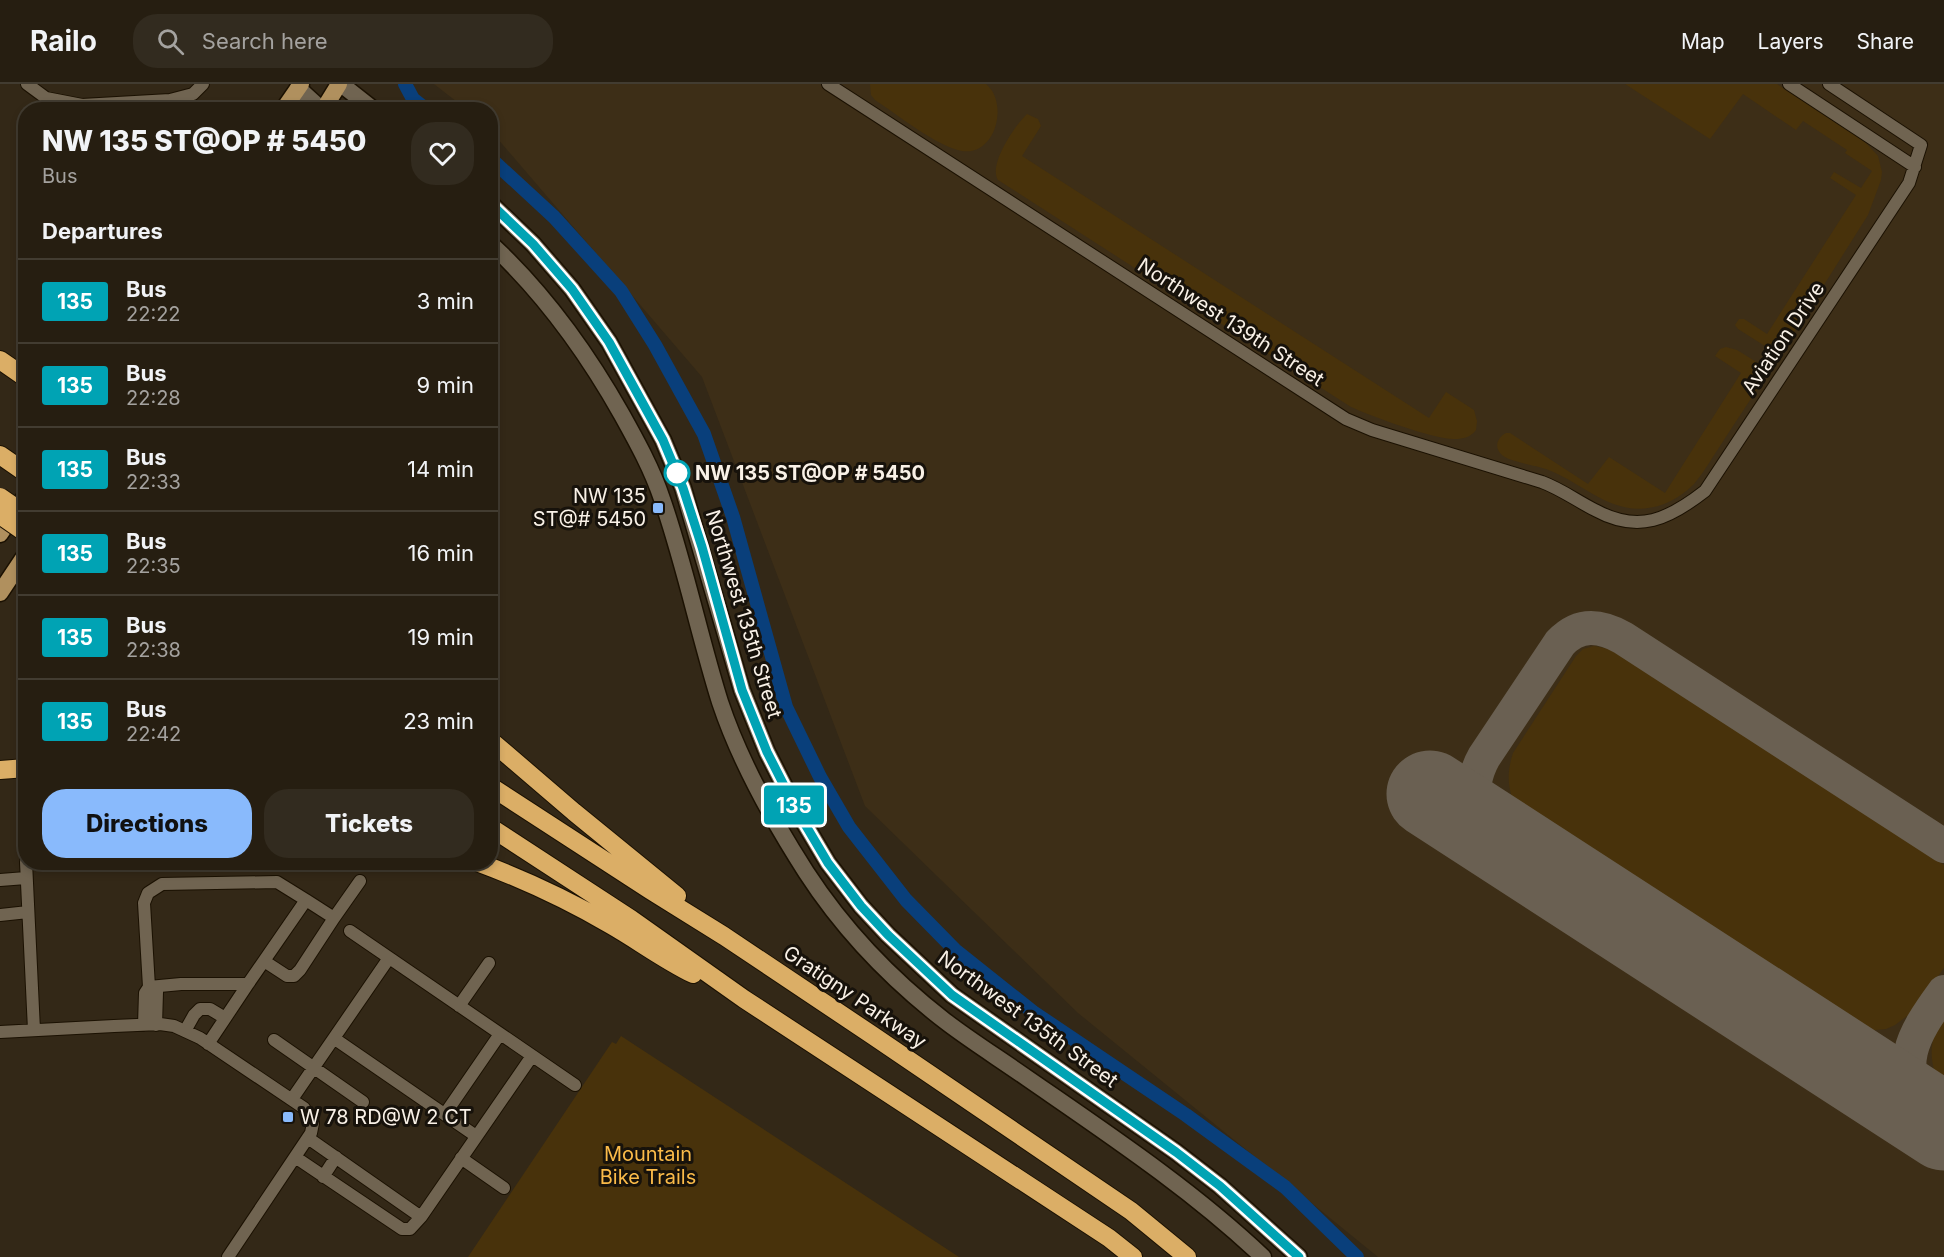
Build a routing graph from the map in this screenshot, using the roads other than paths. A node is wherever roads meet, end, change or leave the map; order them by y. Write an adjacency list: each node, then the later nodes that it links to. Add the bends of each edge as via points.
1 (27, 84): 8 (street, via 46,98)
2 (203, 84): 9 (street, via 193,94)
3 (340, 84): 12 (main road); 13 (main road)
4 (828, 84): 25 (street, Northwest 139th Street, via 1346,419 1542,482 1606,516)
5 (1789, 84): 14 (street)
6 (1829, 84): 14 (street, Aviation Drive, via 1922,145)
7 (299, 86): 10 (main road); 11 (main road)
8 (67, 102)
9 (135, 102)
10 (289, 102)
11 (315, 102)
12 (328, 102)
13 (364, 102)
14 (1915, 167): 25 (street, Aviation Drive, via 1909,183 1705,491 1682,509)
15 (498, 211): 80 (main road, Northwest 135th Street, via 572,289 609,342 663,440 702,547 742,690 767,752 828,863 888,935 952,995 1176,1152)
16 (498, 250): 79 (main road, via 560,319 594,366 642,451 662,497 721,704 745,765 779,830 840,919 877,960 946,1021 1161,1172)
17 (0, 360): 18 (highway)
18 (18, 372)
19 (0, 455): 20 (highway)
20 (18, 467)
21 (0, 497): 23 (highway, bridge)
22 (18, 507): 27 (main road)
23 (18, 509)
24 (0, 515): 26 (highway, bridge)
25 (1645, 522)
26 (18, 527)
27 (0, 534)
28 (18, 566): 29 (main road)
29 (0, 593)
30 (498, 747): 45 (highway)
31 (18, 769): 32 (highway)
32 (0, 770)
33 (498, 791): 45 (highway, Gratigny Parkway)
34 (498, 832): 51 (highway)
35 (27, 870): 37 (street)
36 (496, 870): 51 (highway, via 556,896 676,966)
37 (27, 878): 38 (street); 41 (street)
38 (0, 880)
39 (360, 881): 43 (street)
40 (306, 900): 43 (street); 47 (street); 50 (street, via 277,882 162,884 154,888 144,903)
41 (28, 912): 42 (street); 55 (street)
42 (0, 915)
43 (334, 918): 47 (street, via 294,976 287,976)
44 (350, 931): 46 (street)
45 (724, 936): 78 (highway, Gratigny Parkway, via 1131,1211)
46 (389, 958): 52 (street); 59 (street)
47 (264, 961): 49 (street)
48 (489, 963): 52 (street)
49 (248, 984): 50 (street); 53 (street)
50 (148, 987): 54 (street, via 145,993)
51 (744, 999): 77 (highway)
52 (459, 1006): 58 (street)
53 (225, 1018): 56 (street, via 210,1009 200,1009); 61 (street)
54 (153, 1025): 55 (street); 56 (street)
55 (34, 1030): 57 (street)
56 (185, 1030): 61 (street)
57 (0, 1032)
58 (500, 1034): 62 (street); 67 (street)
59 (335, 1039): 63 (street); 67 (street)
60 (274, 1040): 63 (street)
61 (208, 1044): 65 (street)
62 (532, 1056): 64 (street); 68 (street)
63 (314, 1069): 65 (street); 66 (street)
64 (575, 1085)
65 (292, 1099): 69 (street, via 304,1108 313,1123)
66 (363, 1102)
67 (445, 1114): 68 (street)
68 (476, 1136): 72 (street)
69 (309, 1138): 70 (street); 71 (street)
70 (295, 1157): 73 (street); 76 (street)
71 (336, 1157): 73 (street); 75 (street)
72 (461, 1158): 74 (street); 75 (street)
73 (323, 1177): 75 (street, via 402,1229 410,1229)
74 (504, 1188)
75 (421, 1217)
76 (228, 1257)
77 (1133, 1257)
78 (1187, 1257)
79 (1263, 1257)
80 (1299, 1257)

